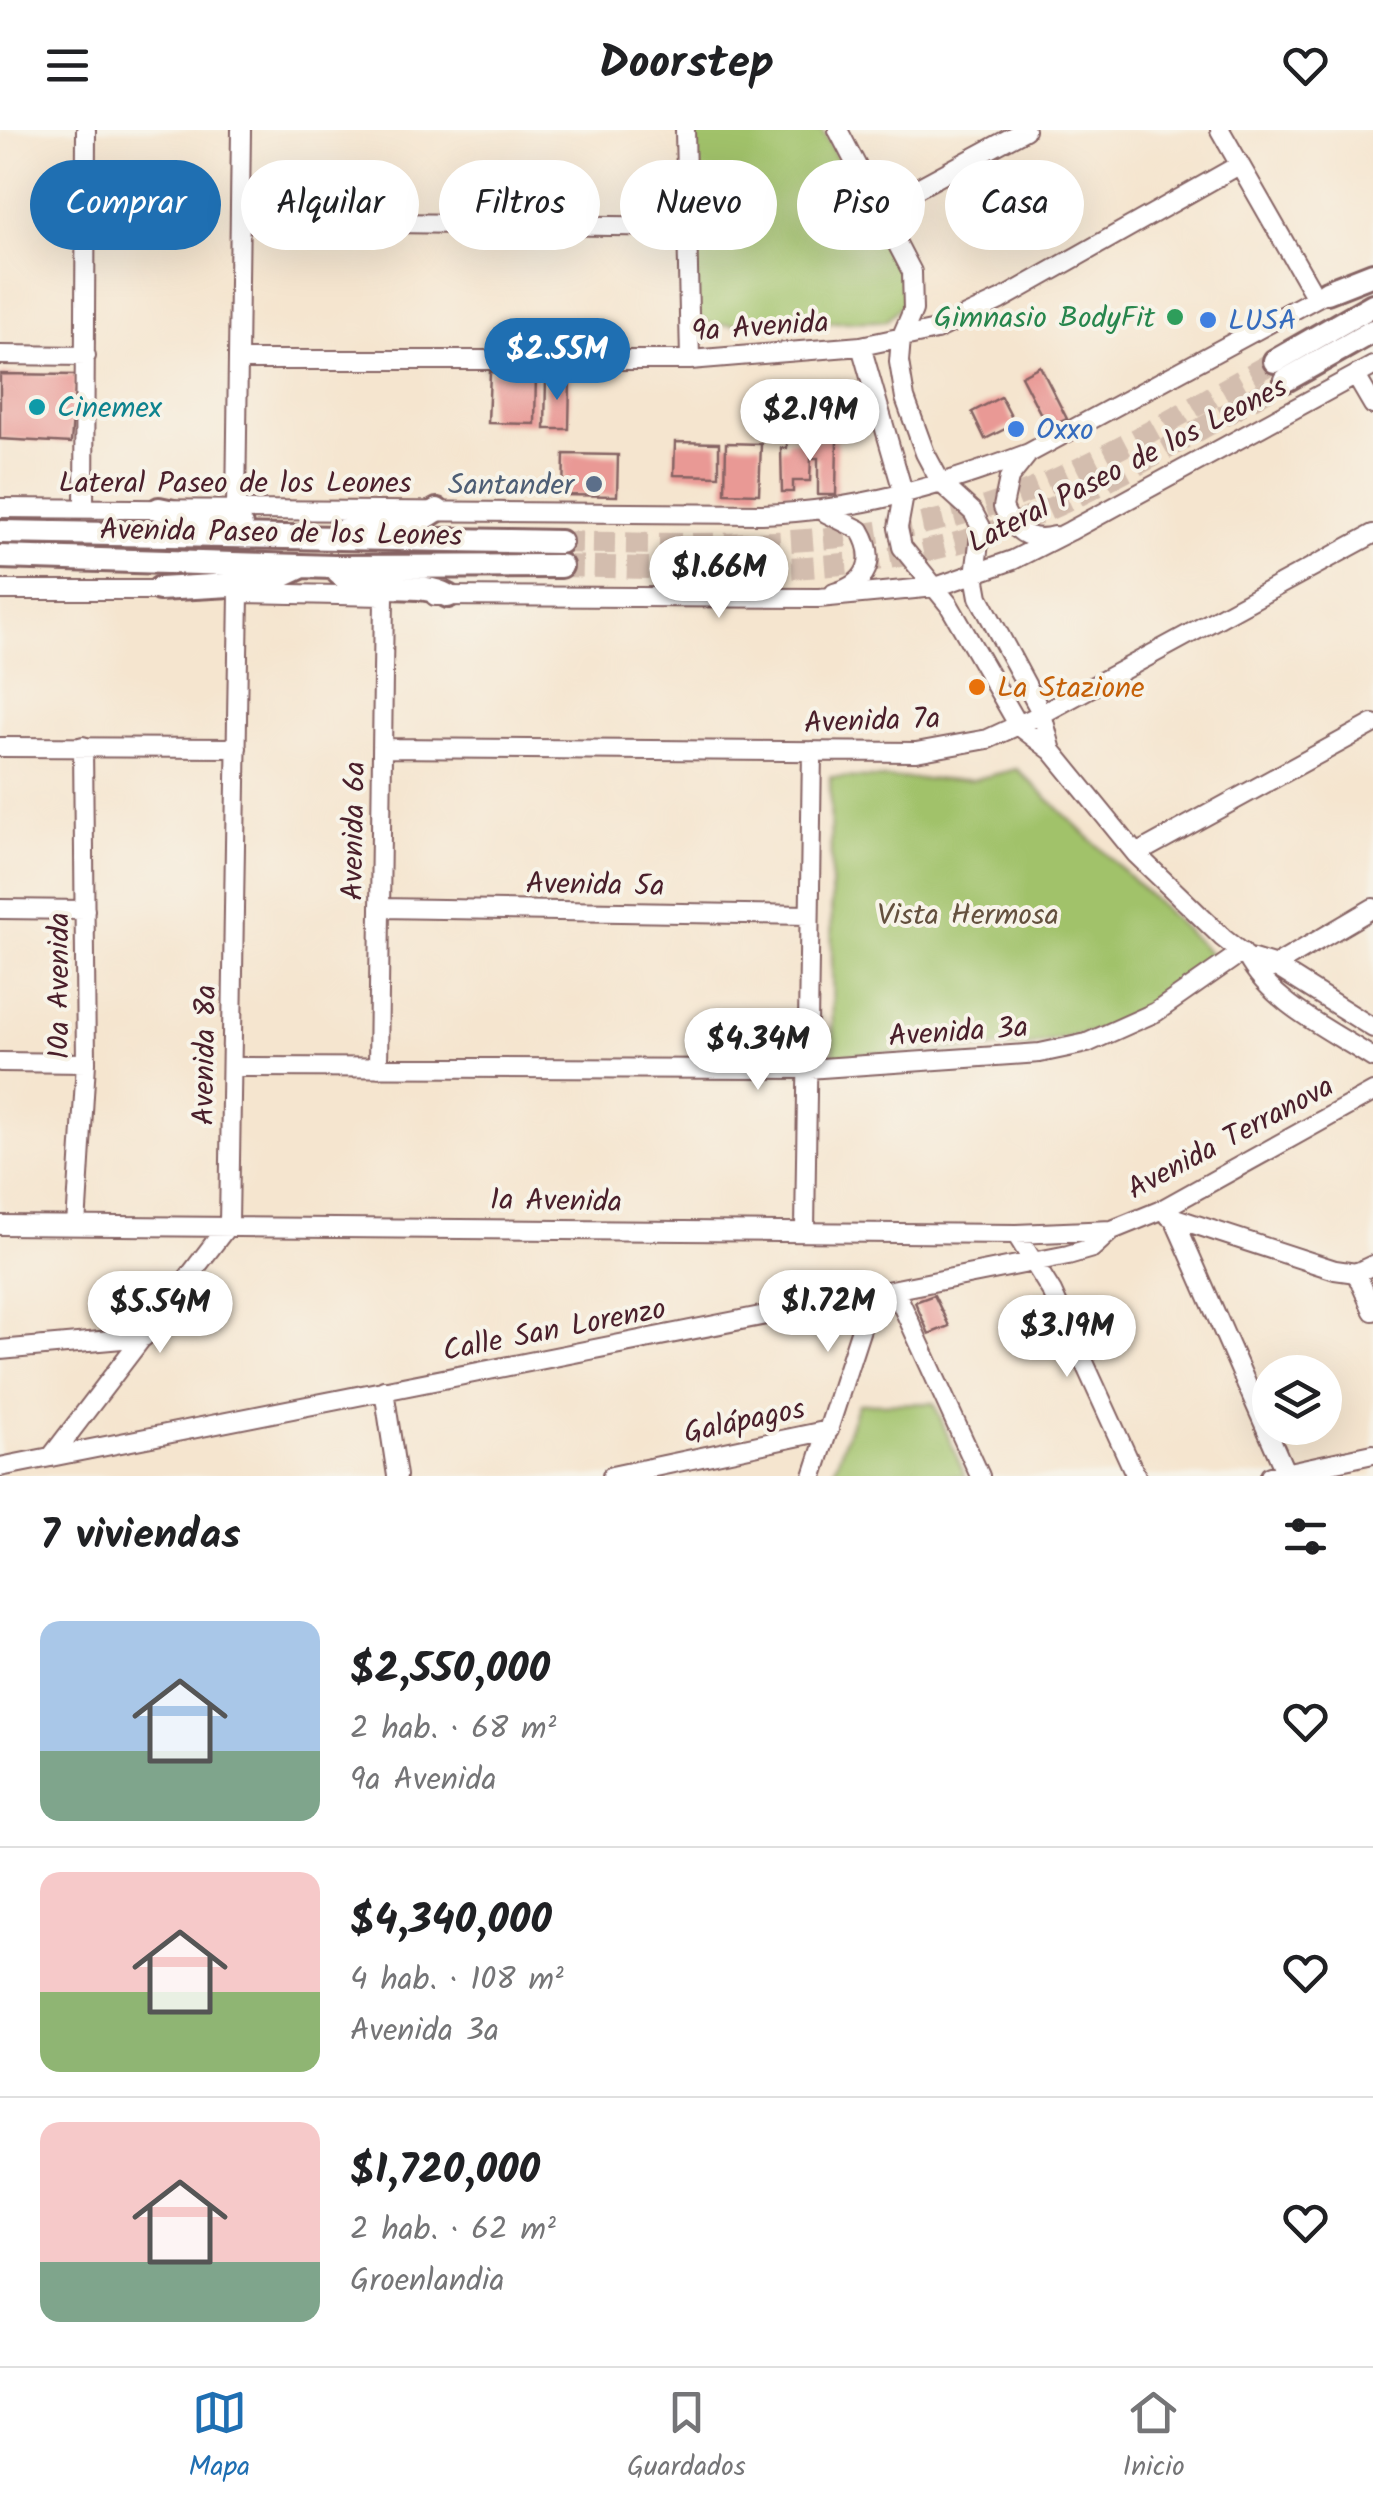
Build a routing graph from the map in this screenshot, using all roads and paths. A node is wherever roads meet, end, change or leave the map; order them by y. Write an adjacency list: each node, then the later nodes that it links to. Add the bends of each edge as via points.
1 (86, 130): 24 (street)
2 (241, 130): 7 (street)
3 (685, 130): 8 (street)
4 (838, 130): 9 (street)
5 (1025, 130): 11 (street)
6 (1220, 130): 10 (street)
7 (241, 160)
8 (686, 160)
9 (855, 160)
10 (1239, 165): 18 (street); 21 (street, 9a Avenida, via 1000,300 936,330)
11 (925, 184)
12 (419, 223): 13 (street)
13 (620, 226)
14 (242, 250): 25 (street)
15 (688, 250): 26 (street)
16 (901, 250): 21 (street, via 915,290)
17 (1373, 270): 18 (main road)
18 (1322, 295): 30 (street, Lateral Paseo de los Leones)
19 (1373, 305): 20 (main road, via 1281,370)
20 (1369, 334)
21 (901, 338): 22 (street, 9a Avenida); 31 (street, via 905,398)
22 (862, 346): 26 (street, 9a Avenida); 32 (street)
23 (0, 355): 24 (street)
24 (86, 356): 34 (street)
25 (241, 360): 26 (street, 9a Avenida); 36 (street)
26 (690, 360)
27 (1373, 366): 28 (street, Lateral Paseo de los Leones)
28 (1356, 376): 29 (street); 39 (street, Lateral Paseo de los Leones)
29 (1373, 406)
30 (1029, 452): 31 (street, Lateral Paseo de los Leones); 39 (street, via 1004,492 1008,519 1034,539)
31 (941, 483): 32 (street, Lateral Paseo de los Leones); 49 (street, via 981,527)
32 (904, 495): 38 (street, Lateral Paseo de los Leones); 50 (street, via 902,547)
33 (0, 508): 34 (street, Lateral Paseo de los Leones)
34 (84, 508): 35 (street, Lateral Paseo de los Leones)
35 (159, 509): 36 (street, Lateral Paseo de los Leones); 42 (main road, via 245,527)
36 (236, 509): 37 (street, Lateral Paseo de los Leones)
37 (437, 510): 38 (street, Lateral Paseo de los Leones); 43 (main road)
38 (817, 511): 56 (street, via 860,530 870,555 859,581)
39 (1070, 531): 49 (street, Lateral Paseo de los Leones)
40 (0, 532): 42 (main road, Avenida Paseo de los Leones)
41 (1373, 534): 57 (street, Avenida 7a)
42 (260, 538): 43 (main road, Avenida Paseo de los Leones)
43 (322, 540): 44 (main road, Avenida Paseo de los Leones)
44 (560, 542)
45 (0, 557): 46 (main road, Avenida Paseo de los Leones)
46 (302, 566): 48 (main road, Avenida Paseo de los Leones); 51 (main road, via 267,583)
47 (561, 566): 48 (main road, Avenida Paseo de los Leones)
48 (334, 567): 55 (main road, via 358,583)
49 (975, 575): 50 (street, Lateral Paseo de los Leones); 57 (street, via 987,617)
50 (936, 587): 56 (street, Lateral Paseo de los Leones); 59 (street)
51 (159, 589): 52 (street, Lateral Paseo de los Leones); 53 (street, Lateral Paseo de los Leones)
52 (0, 590)
53 (239, 593): 54 (street, Lateral Paseo de los Leones); 62 (street, Avenida 8a)
54 (384, 596): 55 (street, Lateral Paseo de los Leones); 63 (street, Avenida 6a)
55 (448, 596): 56 (street, Lateral Paseo de los Leones)
56 (819, 598)
57 (1042, 714): 59 (street, Avenida 7a); 65 (street)
58 (1373, 724): 66 (street)
59 (1019, 726): 64 (street, Avenida 7a, via 916,752); 65 (street)
60 (83, 746): 61 (street); 62 (street); 70 (street, 10a Avenida)
61 (0, 747)
62 (236, 748): 79 (street, Avenida 8a)
63 (382, 748): 64 (street, Avenida 7a); 67 (street, Avenida 6a)
64 (812, 751): 71 (street)
65 (1052, 751): 66 (street)
66 (1136, 854): 72 (street)
67 (380, 908): 71 (street, Avenida 5a); 80 (street, Avenida 6a)
68 (1373, 908): 73 (street)
69 (0, 909): 70 (street)
70 (86, 910): 78 (street, 10a Avenida)
71 (810, 915): 81 (street)
72 (1244, 954): 73 (street); 74 (street); 81 (street, Avenida 3a, via 1156,1012 1088,1043 1040,1053)
73 (1274, 965): 74 (street); 75 (street)
74 (1258, 978): 76 (street)
75 (1373, 1028)
76 (1373, 1058)
77 (0, 1062): 78 (street)
78 (86, 1062): 86 (street, 10a Avenida)
79 (232, 1067): 80 (street, Avenida 3a); 84 (street, Avenida 8a)
80 (378, 1068): 81 (street, Avenida 3a)
81 (807, 1069): 87 (street)
82 (1373, 1092): 83 (street, Avenida Terranova)
83 (1166, 1215): 88 (street, Avenida Terranova); 91 (street); 102 (street)
84 (229, 1224): 86 (street, 1a Avenida); 87 (street, 1a Avenida); 95 (street)
85 (0, 1225): 86 (street, 1a Avenida)
86 (76, 1226)
87 (805, 1230): 89 (street, 1a Avenida)
88 (1112, 1230): 89 (street, 1a Avenida); 90 (street, Calle San Lorenzo, via 1092,1248)
89 (1016, 1234): 90 (street)
90 (1034, 1264): 92 (street, Calle San Lorenzo); 107 (street)
91 (1365, 1269): 94 (street)
92 (895, 1290): 93 (street, Calle San Lorenzo); 106 (street)
93 (872, 1295): 97 (street, Calle San Lorenzo); 98 (street)
94 (1373, 1311)
95 (144, 1337): 96 (street); 100 (street)
96 (0, 1350)
97 (384, 1390): 100 (street, Calle San Lorenzo); 103 (street)
98 (829, 1430): 104 (street, Galápagos); 105 (street)
99 (1373, 1454): 102 (street)
100 (51, 1457): 101 (street, Calle San Lorenzo)
101 (0, 1467)
102 (1281, 1475)
103 (397, 1476)
104 (612, 1476)
105 (813, 1476)
106 (980, 1476)
107 (1136, 1476)

